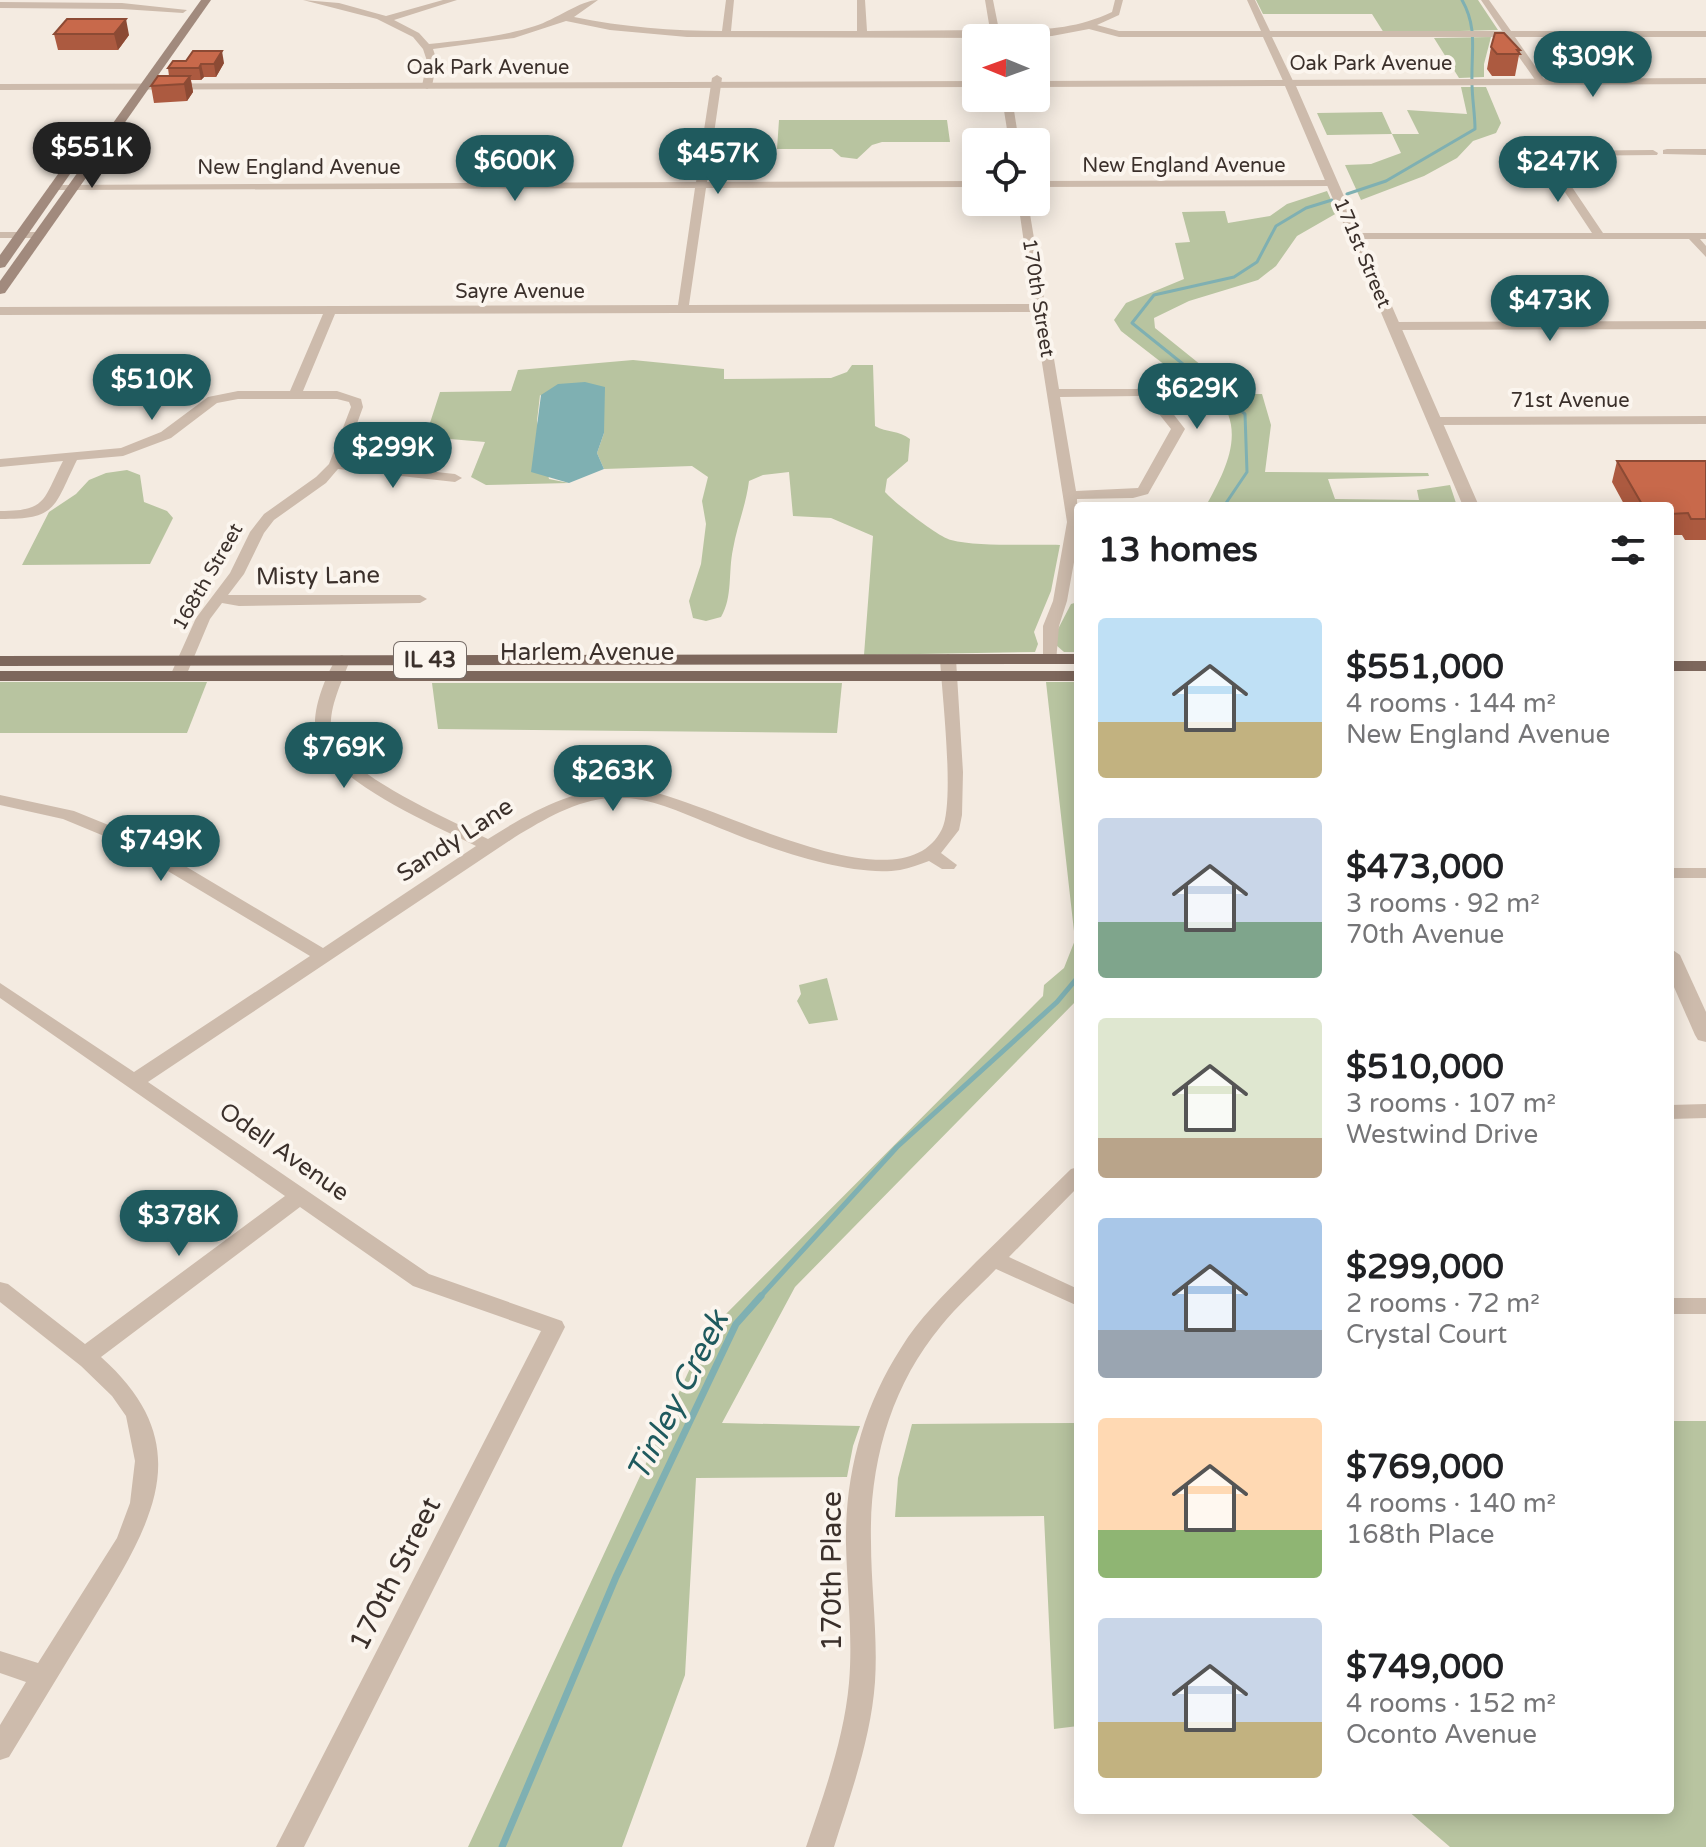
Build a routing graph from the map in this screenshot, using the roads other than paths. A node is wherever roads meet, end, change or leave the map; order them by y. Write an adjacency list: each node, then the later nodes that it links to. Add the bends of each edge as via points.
1 (191, 0): 14 (main road)
2 (206, 0): 38 (main road)
3 (307, 0): 4 (street)
4 (316, 0): 16 (street)
5 (453, 0): 16 (street)
6 (594, 0): 15 (street)
7 (730, 0): 21 (street)
8 (861, 0): 19 (street)
9 (989, 0): 17 (street)
10 (1119, 0): 18 (street, via 1116,13)
11 (1251, 0): 22 (street, 171st Street)
12 (1485, 0): 25 (street)
13 (0, 5): 14 (street)
14 (183, 10): 27 (main road)
15 (566, 18): 21 (street, via 628,30); 26 (street, via 523,34)
16 (386, 19): 26 (street)
17 (993, 24)
18 (1089, 26): 20 (street); 22 (street, via 1119,34)
19 (862, 33): 21 (street); 24 (street)
20 (1050, 33)
21 (726, 34)
22 (1267, 34): 25 (street); 32 (street, 171st Street)
23 (1706, 34): 25 (street)
24 (962, 35)
25 (1509, 35): 31 (street)
26 (426, 47): 35 (street, via 432,59)
27 (155, 50)
28 (140, 70): 37 (main road)
29 (1706, 81): 31 (street, Oak Park Avenue)
30 (716, 82): 33 (street, Oak Park Avenue); 35 (street, Oak Park Avenue); 47 (street)
31 (1541, 82): 32 (street, Oak Park Avenue)
32 (1289, 83): 34 (street, Oak Park Avenue); 44 (street, 171st Street)
33 (962, 84)
34 (1050, 84)
35 (427, 86): 38 (street, Oak Park Avenue)
36 (0, 87): 37 (street, Oak Park Avenue)
37 (127, 87): 38 (street, Oak Park Avenue); 39 (main road)
38 (143, 87): 49 (main road)
39 (116, 102)
40 (96, 128): 48 (main road)
41 (1667, 152): 42 (street)
42 (1706, 152)
43 (1653, 153): 55 (street, via 1544,153)
44 (1332, 183): 46 (street, New England Avenue); 54 (street, 171st Street)
45 (962, 184): 47 (street, New England Avenue)
46 (1050, 184)
47 (701, 185): 49 (street, New England Avenue); 62 (street)
48 (54, 187): 49 (street, New England Avenue); 52 (main road)
49 (73, 187): 53 (main road)
50 (1025, 216): 61 (street, 170th Street)
51 (0, 235): 52 (street)
52 (20, 235): 53 (street); 59 (main road)
53 (40, 235): 60 (main road)
54 (1355, 236): 55 (street); 66 (street, 171st Street)
55 (1600, 236): 56 (street)
56 (1692, 236): 57 (street); 58 (street)
57 (1706, 236)
58 (1706, 254)
59 (0, 264)
60 (0, 290)
61 (1039, 308): 62 (street, Sayre Avenue); 67 (street, 170th Street)
62 (683, 309): 63 (street, Sayre Avenue)
63 (331, 310): 64 (street, Sayre Avenue); 68 (street)
64 (0, 311)
65 (1706, 325): 66 (street)
66 (1394, 326): 70 (street, 171st Street)
67 (1053, 393): 75 (street, 170th Street); 75 (street, via 1141,392 1152,396 1178,429 1143,491)
68 (295, 395): 71 (street, via 213,400 150,444 112,455); 73 (street, via 345,396 356,402)
69 (1706, 420): 70 (street, 71st Avenue)
70 (1435, 421): 76 (street, 171st Street)
71 (72, 457): 72 (street); 77 (street, via 48,505 32,515)
72 (0, 463)
73 (335, 465): 74 (street); 78 (street, 168th Street, via 269,517)
74 (455, 478)
75 (1069, 495): 80 (street, 170th Street, via 1072,541 1051,626)
76 (1469, 502)
77 (0, 515)
78 (218, 598): 79 (street, Misty Lane); 85 (street, 168th Street)
79 (420, 599)
80 (1051, 659): 81 (main road, Harlem Avenue / IL 43); 87 (main road, Harlem Avenue / IL 43)
81 (1074, 659)
82 (0, 661): 85 (main road, Harlem Avenue / IL 43)
83 (1674, 666): 84 (main road)
84 (1706, 666)
85 (181, 668): 86 (main road, Harlem Avenue / IL 43); 88 (main road, Harlem Avenue / IL 43)
86 (339, 668): 87 (main road, Harlem Avenue / IL 43); 91 (street, via 323,721 326,742 338,762)
87 (948, 668): 89 (main road, Harlem Avenue / IL 43); 92 (street, via 954,805 949,833)
88 (0, 676)
89 (1074, 676)
90 (0, 800): 96 (street, via 68,815 127,839)
91 (489, 846): 92 (street, Sandy Lane, via 556,805 634,791 837,862 872,865); 96 (street, Sandy Lane)
92 (931, 854): 93 (street)
93 (948, 865)
94 (1674, 873): 95 (street)
95 (1706, 873)
96 (323, 956): 100 (street, Sandy Lane)
97 (1674, 964): 99 (street)
98 (0, 989): 100 (street, Odell Avenue)
99 (1706, 1035)
100 (135, 1081): 104 (street, Odell Avenue)
101 (1706, 1111): 102 (street)
102 (1674, 1112)
103 (1074, 1178): 105 (street, 170th Place)
104 (301, 1195): 110 (street, Odell Avenue, via 421,1280); 111 (street)
105 (992, 1258): 107 (street); 116 (street, 170th Place, via 914,1344 896,1377 864,1465 859,1528 862,1684 851,1749)
106 (0, 1290): 111 (street)
107 (1074, 1296)
108 (1674, 1306): 109 (street)
109 (1706, 1306)
110 (554, 1327): 115 (street, 170th Street)
111 (84, 1357): 113 (street, via 131,1403 147,1453 148,1479 126,1544)
112 (0, 1662): 113 (street)
113 (44, 1677): 114 (street)
114 (0, 1748)
115 (290, 1847)
116 (820, 1847)

